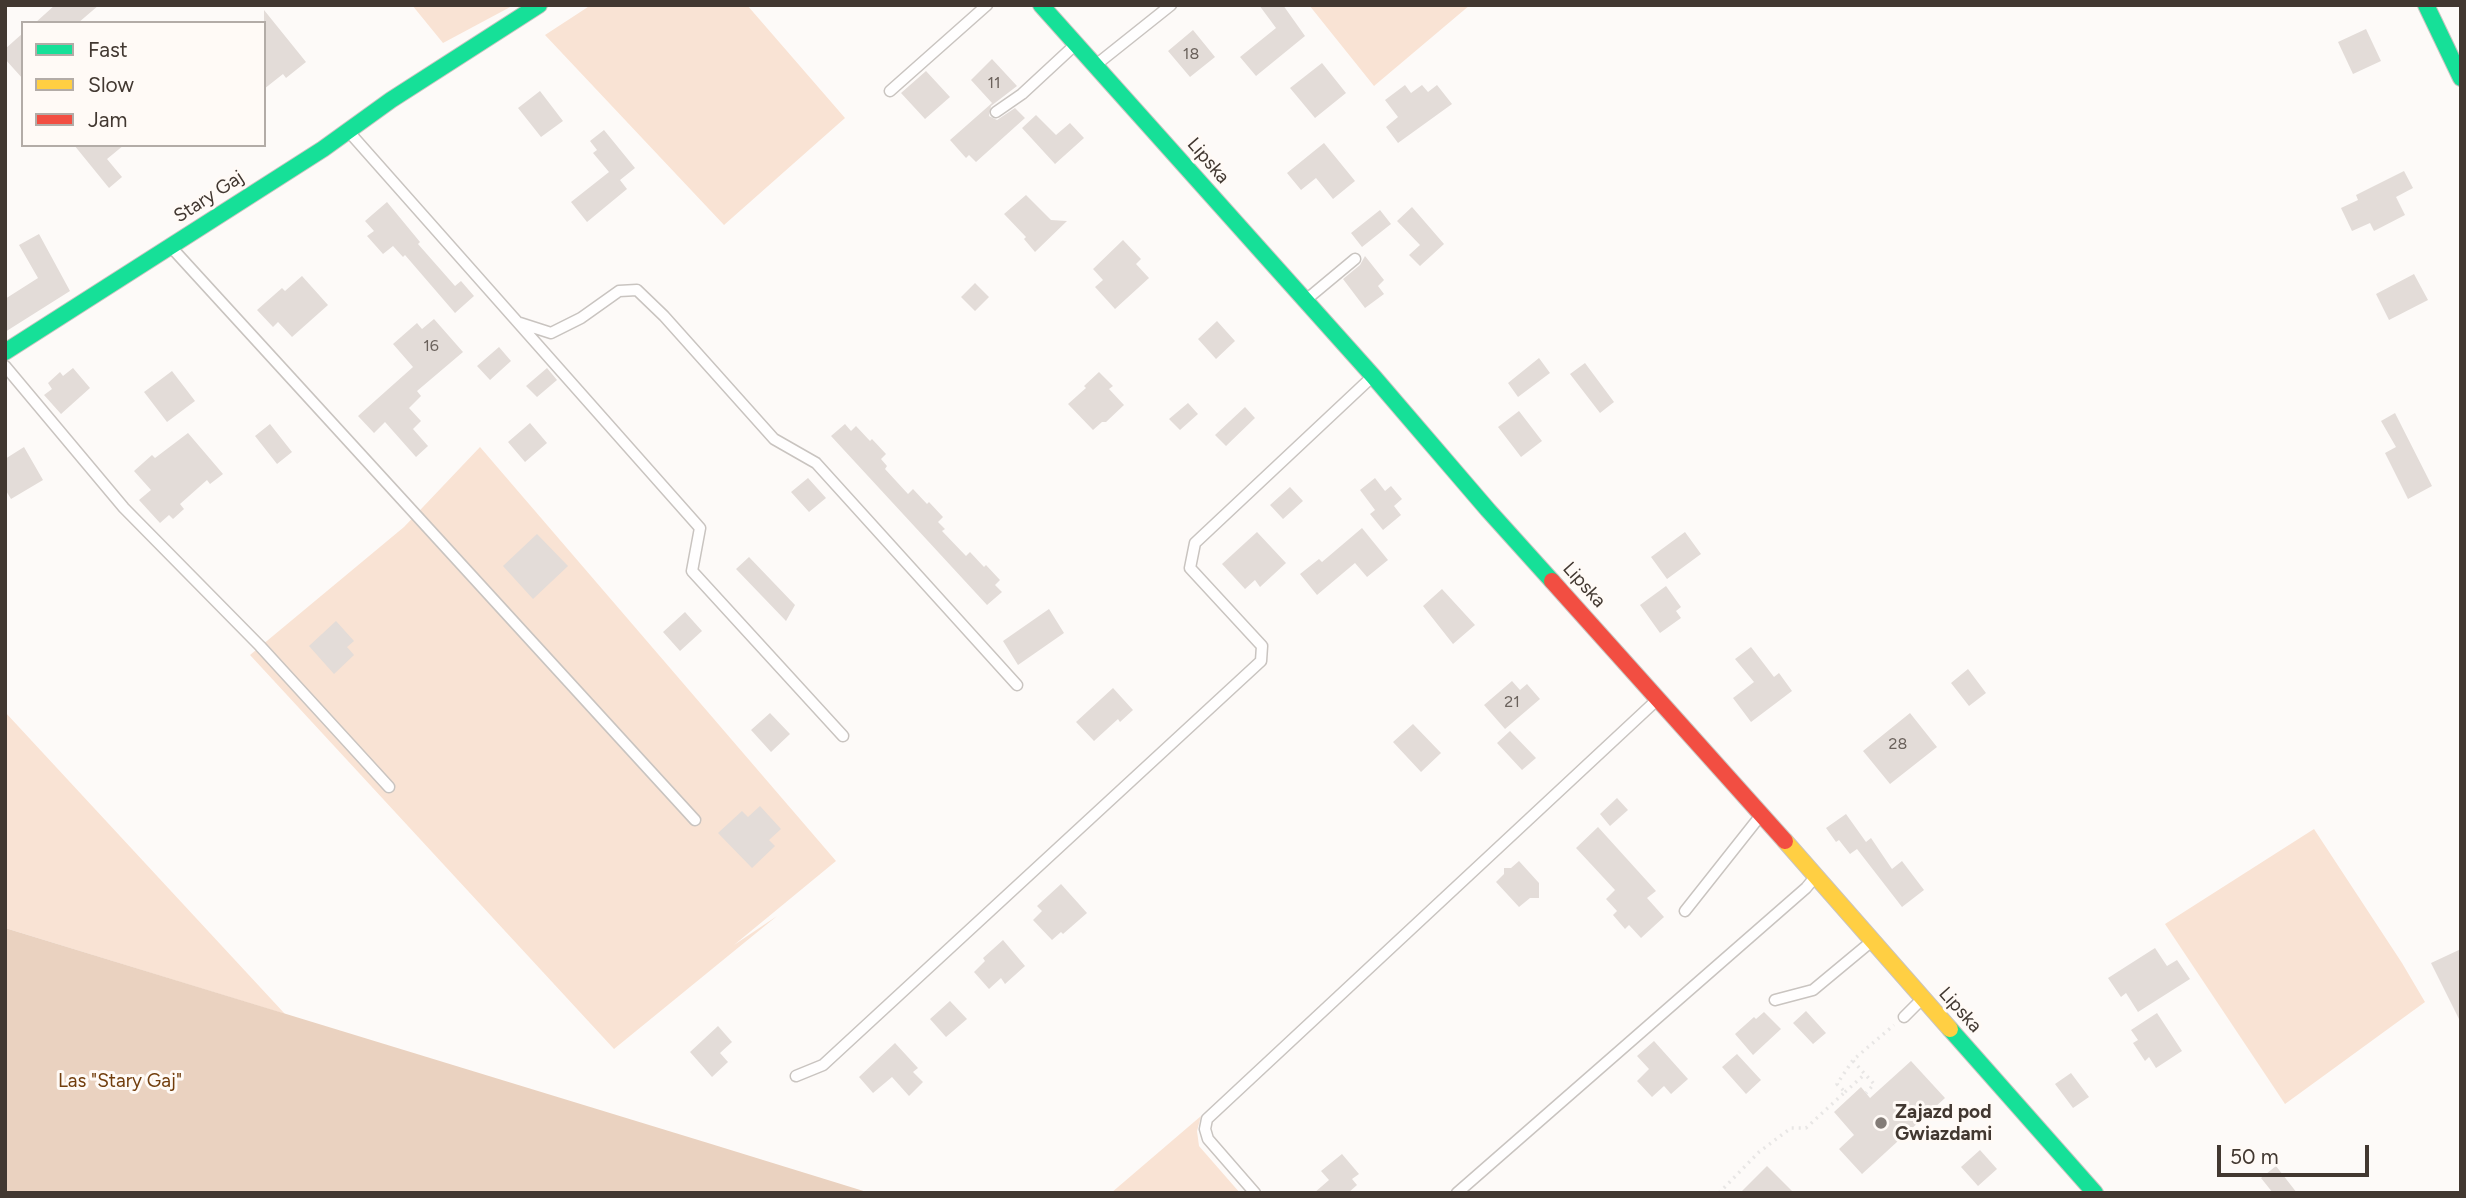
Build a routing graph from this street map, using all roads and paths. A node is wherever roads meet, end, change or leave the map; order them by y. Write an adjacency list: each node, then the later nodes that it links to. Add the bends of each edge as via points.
1 (539, 5): 11 (street, Stary Gaj)
2 (987, 5): 9 (lane)
3 (1041, 5): 6 (street, Lipska)
4 (1171, 5): 7 (lane)
5 (2426, 5): 8 (street)
6 (1076, 44): 7 (street, Lipska); 10 (lane)
7 (1095, 66): 14 (street, Lipska)
8 (2461, 78)
9 (890, 91)
10 (996, 113)
11 (348, 131): 12 (street, Stary Gaj); 15 (lane)
12 (171, 247): 16 (street, Stary Gaj); 24 (lane)
13 (1355, 259): 14 (lane)
14 (1305, 301): 18 (street, Lipska)
15 (518, 322): 19 (lane, via 551,333 619,290 637,290 774,439 816,463); 21 (lane, via 700,528 692,570)
16 (5, 352)
17 (5, 366): 22 (lane, via 124,508 260,646)
18 (1373, 376): 20 (street, Lipska); 33 (lane, via 1195,543 1190,568 1262,646 1261,661 823,1065)
19 (1017, 685)
20 (1659, 698): 23 (street, Lipska); 36 (lane, via 1207,1119 1208,1139)
21 (843, 736)
22 (389, 788)
23 (1761, 815): 25 (street, Lipska); 26 (lane)
24 (695, 820)
25 (1815, 877): 27 (street, Lipska); 37 (lane)
26 (1685, 911)
27 (1871, 941): 28 (street, Lipska); 29 (lane, via 1813,990)
28 (1922, 999): 30 (lane); 39 (street, Lipska)
29 (1775, 1000)
30 (1904, 1017): 31 (path)
31 (1853, 1060): 32 (path); 34 (path, via 1837,1084)
32 (1865, 1074): 34 (path); 35 (path, via 1874,1084)
33 (796, 1076)
34 (1845, 1092): 38 (path, via 1806,1128 1791,1128 1759,1152)
35 (1866, 1093)
36 (1255, 1193)
37 (1457, 1193)
38 (1719, 1193)
39 (2095, 1193)

